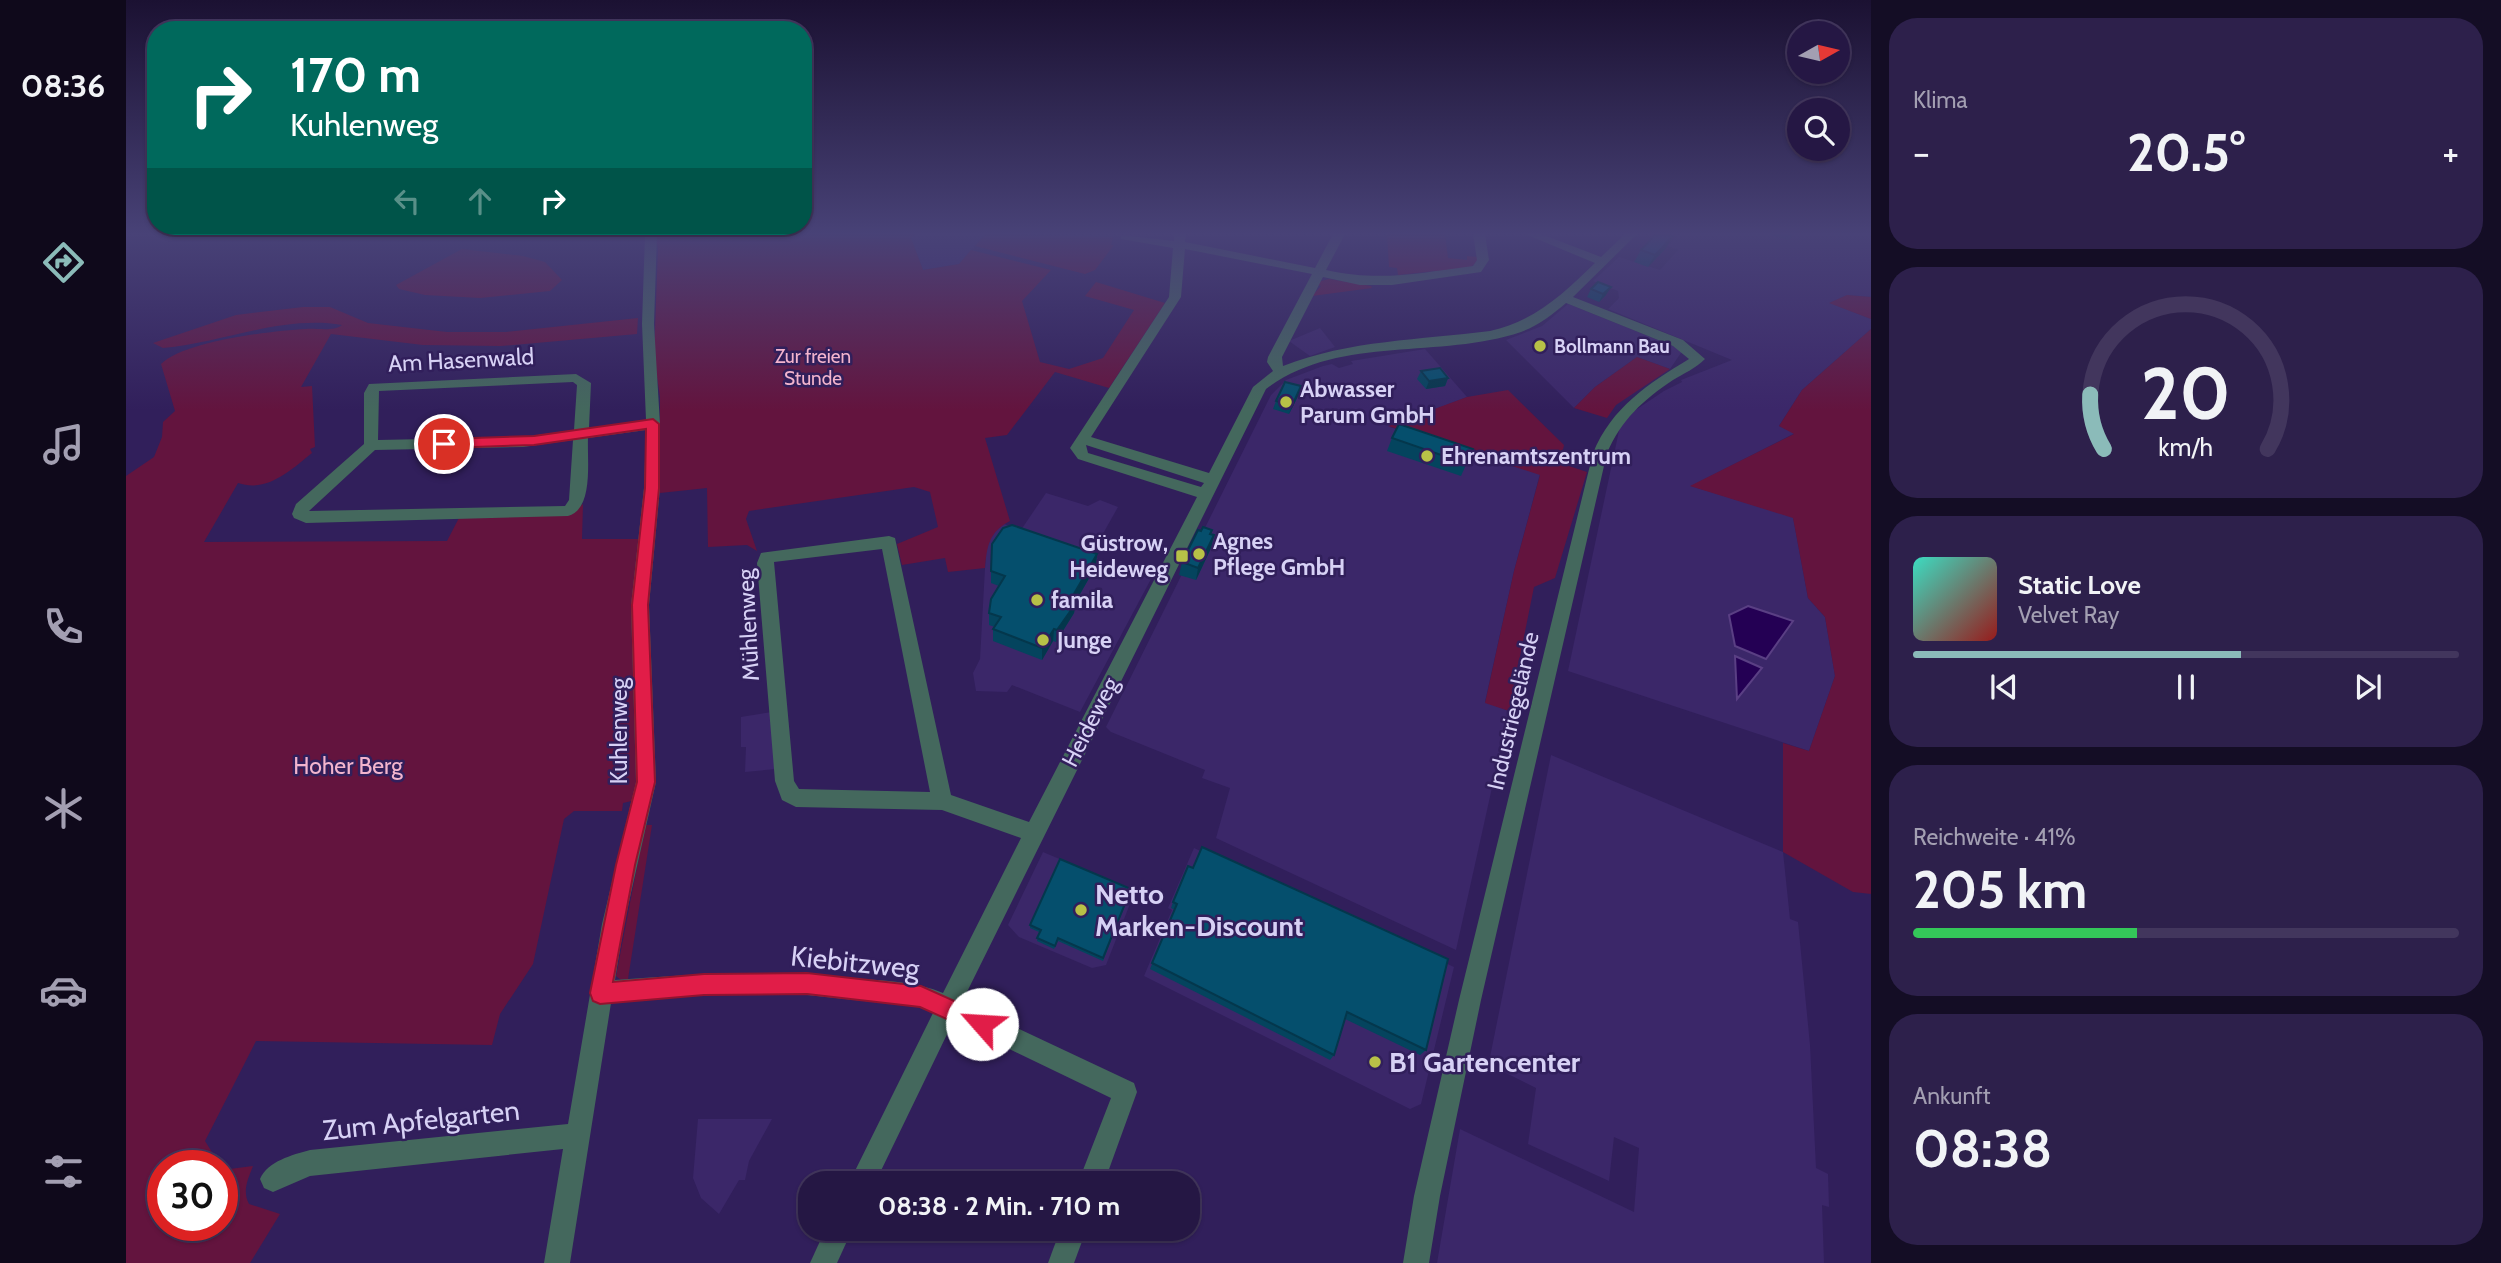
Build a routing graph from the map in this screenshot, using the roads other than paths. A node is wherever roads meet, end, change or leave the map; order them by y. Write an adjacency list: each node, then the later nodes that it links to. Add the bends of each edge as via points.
1 (649, 293): 7 (street, Kuhlenweg)
2 (1175, 293): 10 (street, via 1082,439)
3 (1309, 293): 6 (street, via 1275,357)
4 (1567, 293): 5 (street)
5 (1563, 297): 6 (street, via 1544,315 1517,329 1334,355); 24 (street, Industriegelände, via 1678,343 1698,359 1630,404 1616,419 1600,453 1470,1000)
6 (1280, 372): 10 (street, Heideweg, via 1260,387)
7 (653, 424): 8 (street); 13 (street, Kuhlenweg, via 652,488 640,605 646,782)
8 (580, 434): 9 (street, via 523,442); 9 (street, Am Hasenwald, via 582,379 383,385 371,393); 9 (street, Am Hasenwald, via 577,499 568,511 300,514)
9 (372, 445)
10 (1209, 487): 12 (street, Heideweg)
11 (942, 801): 11 (street, Mühlenweg, via 889,542 767,557 789,795); 12 (street, Mühlenweg)
12 (1034, 833): 14 (street, Heideweg)
13 (600, 993): 14 (street, Kiebitzweg, via 704,984 807,984 921,996); 15 (street, Kuhlenweg)
14 (947, 1008): 16 (street, Heideweg); 17 (street, Kiebitzweg, via 1125,1092)
15 (578, 1135): 18 (street, Zum Apfelgarten, via 310,1163); 21 (street, Kuhlenweg)
16 (868, 1171)
17 (1095, 1171)
18 (273, 1179)
19 (833, 1241): 22 (street)
20 (1069, 1241): 23 (street)
21 (557, 1263)
22 (823, 1263)
23 (1061, 1263)
24 (1416, 1263)

